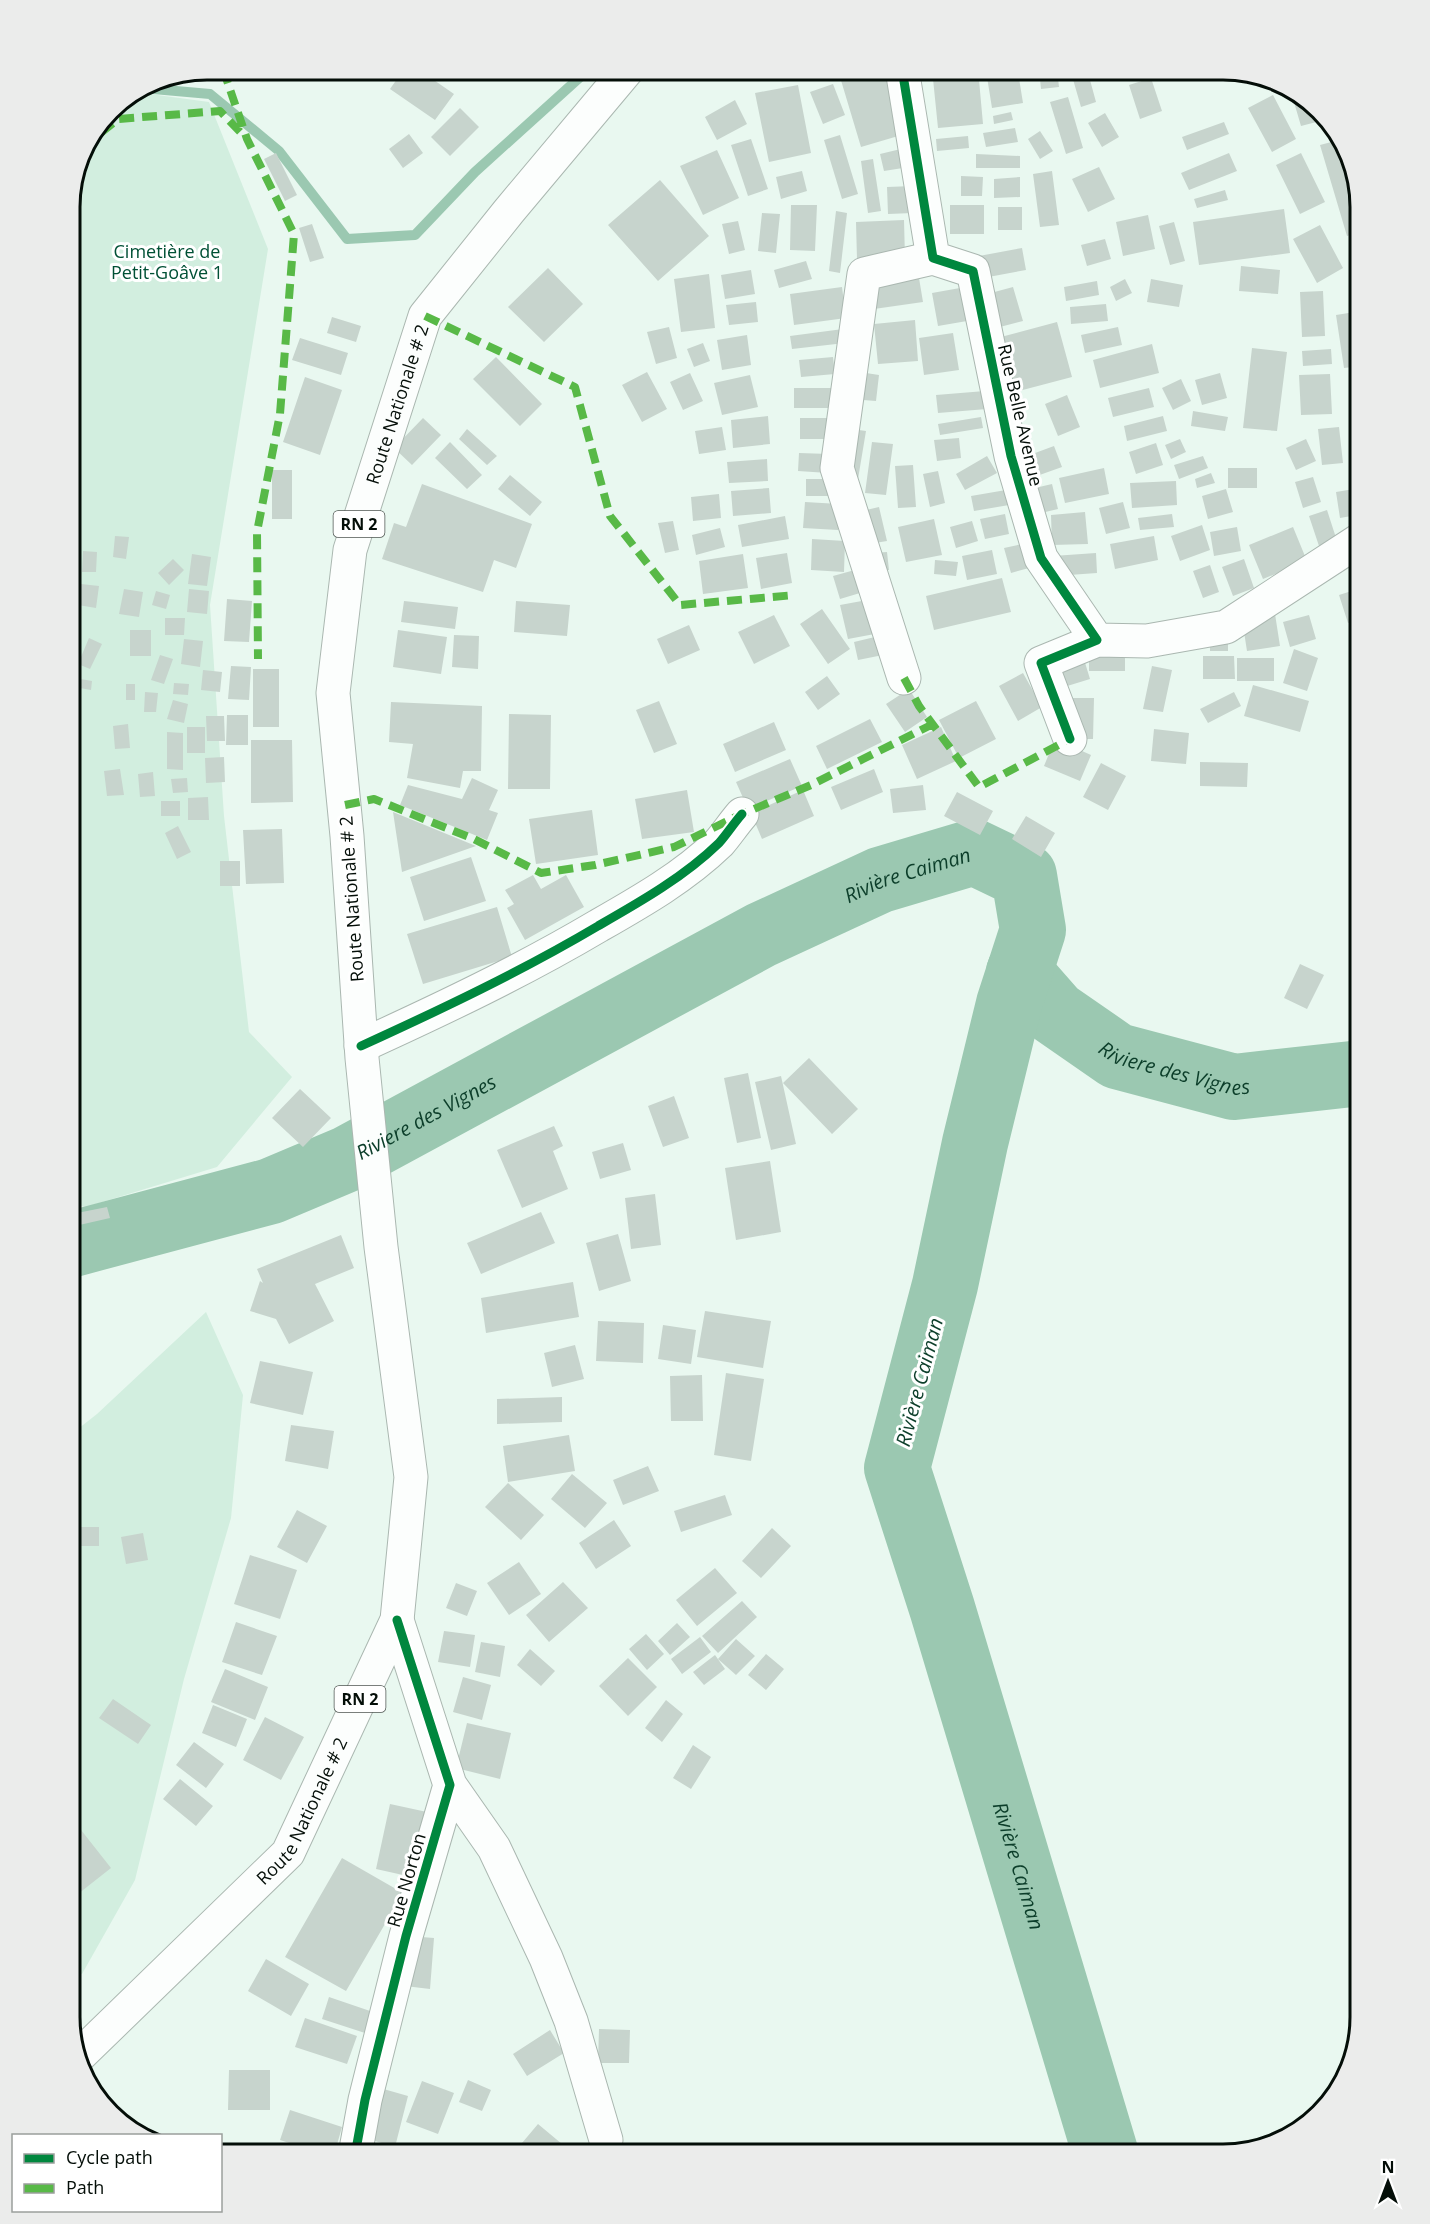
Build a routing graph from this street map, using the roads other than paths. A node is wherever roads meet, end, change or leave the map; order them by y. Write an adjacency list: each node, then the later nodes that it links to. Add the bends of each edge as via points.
1 (619, 80): 9 (street, Route Nationale # 2 / RN 2, via 425,316 350,550 333,693)
2 (904, 80): 3 (street)
3 (933, 258): 5 (street, Rue Belle Avenue, via 973,272 1011,456 1041,558); 6 (street, via 864,274 837,468)
4 (1350, 546): 5 (street, via 1226,627 1147,641)
5 (1097, 640): 7 (street, via 1041,663)
6 (904, 678)
7 (1070, 739)
8 (741, 814): 9 (street, via 720,842 647,898)
9 (362, 1052): 10 (street, Route Nationale # 2 / RN 2, via 381,1247 411,1477)
10 (397, 1620): 11 (street); 12 (street, Route Nationale # 2 / RN 2, via 288,1853)
11 (450, 1785): 13 (street, via 494,1848 546,1958 571,2021); 14 (street, Rue Norton, via 406,1936)
12 (84, 2051)
13 (606, 2140)
14 (357, 2144)

